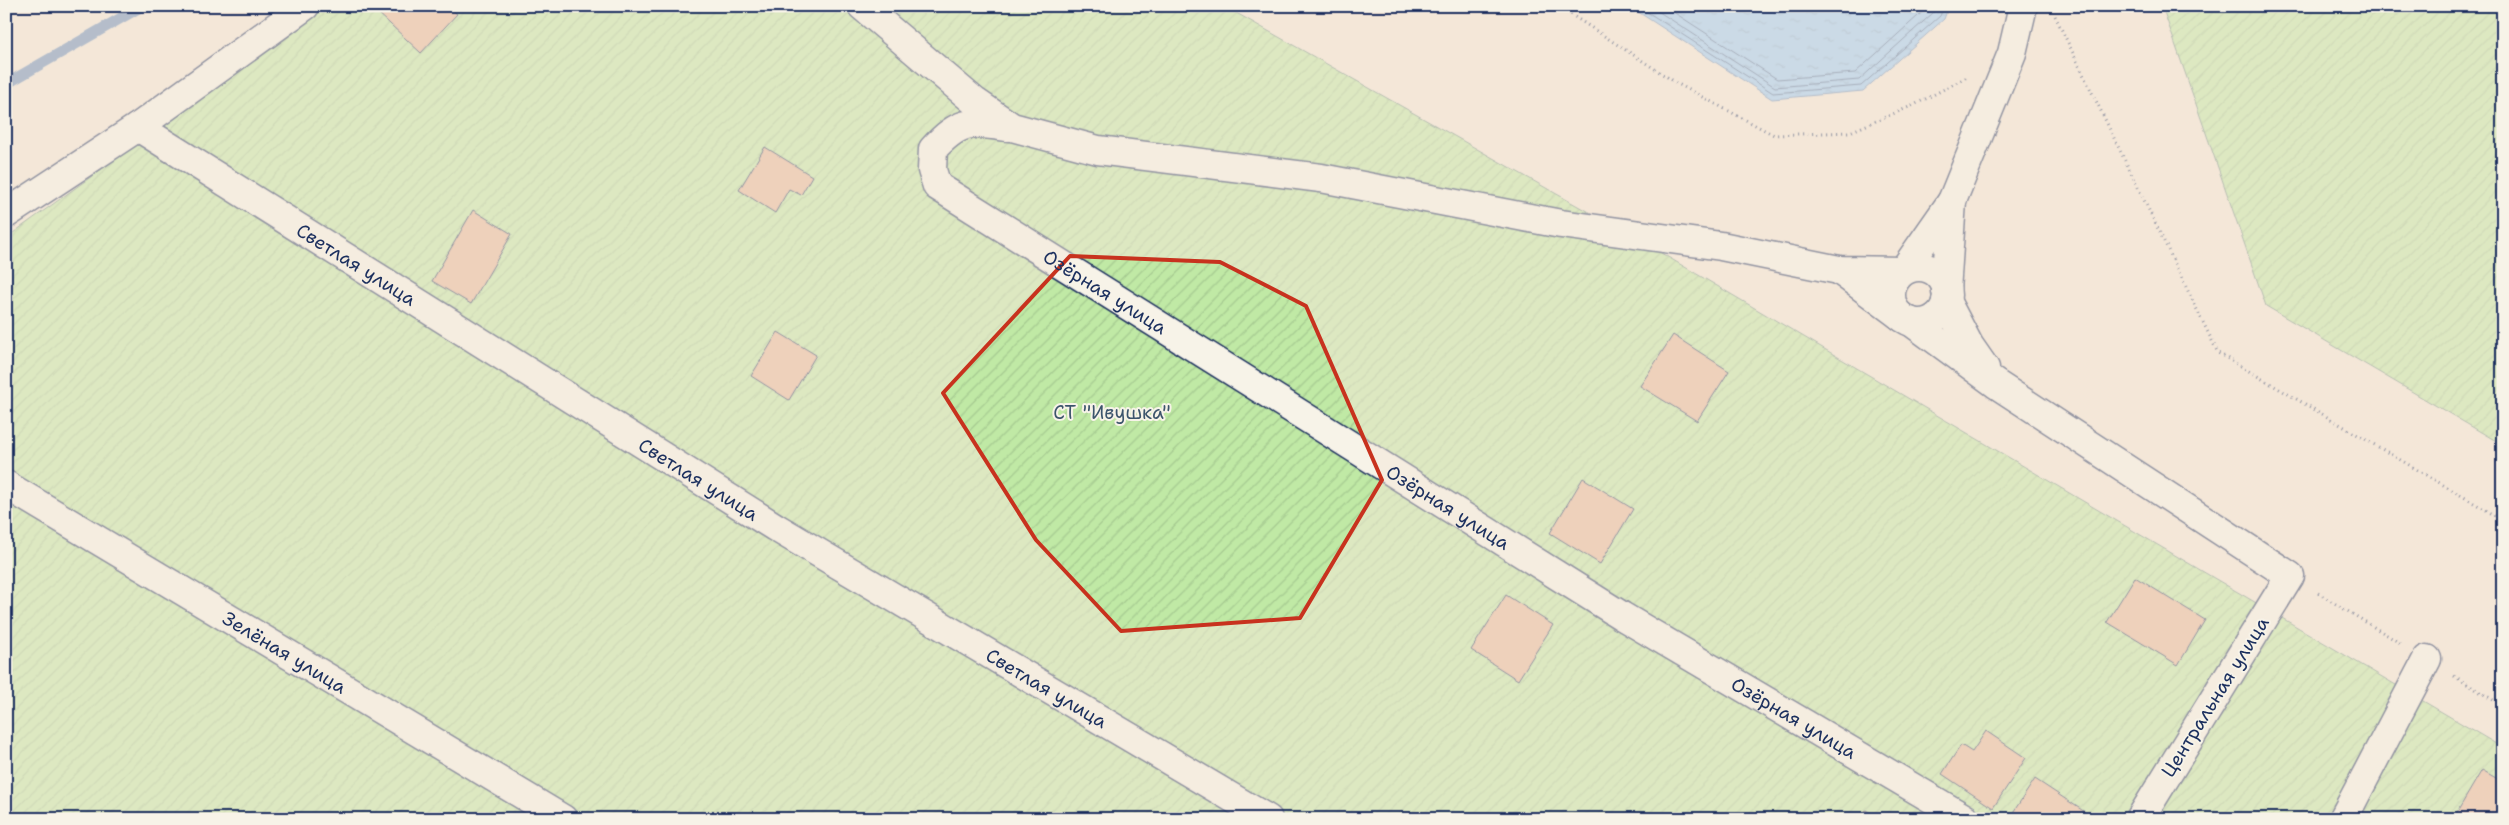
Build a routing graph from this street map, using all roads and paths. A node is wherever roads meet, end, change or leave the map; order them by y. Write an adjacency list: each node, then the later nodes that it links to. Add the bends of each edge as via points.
1 (305, 6): 7 (street)
2 (862, 6): 8 (street, via 974,101)
3 (1558, 6): 6 (path, via 1678,84 1774,135 1850,132 1914,105)
4 (2023, 6): 6 (street)
5 (2054, 15): 17 (path, via 2218,353)
6 (2012, 53): 9 (street)
7 (138, 126): 10 (street); 22 (street, Светлая улица, via 775,527)
8 (1012, 127): 11 (street, via 1098,150 1321,178 1561,224 1722,246); 23 (street, Озёрная улица, via 971,122 948,134 933,149 932,170 936,186 1622,616)
9 (1952, 201): 12 (street); 13 (street)
10 (6, 214)
11 (1840, 270): 12 (street); 14 (street)
12 (1904, 271): 13 (street, via 1921,267 1930,269 1944,282); 14 (street, via 1893,285 1891,294 1892,303)
13 (1946, 296): 14 (street, via 1936,317 1918,323); 15 (street, via 1969,345)
14 (1906, 319): 15 (street)
15 (1996, 384): 18 (street)
16 (6, 485): 21 (street, Зелёная улица)
17 (2503, 520)
18 (2290, 576): 19 (path); 24 (street, Центральная улица)
19 (2427, 659): 20 (path); 25 (street)
20 (2503, 706)
21 (564, 819)
22 (1268, 819)
23 (1966, 819)
24 (2140, 819)
25 (2343, 819)

